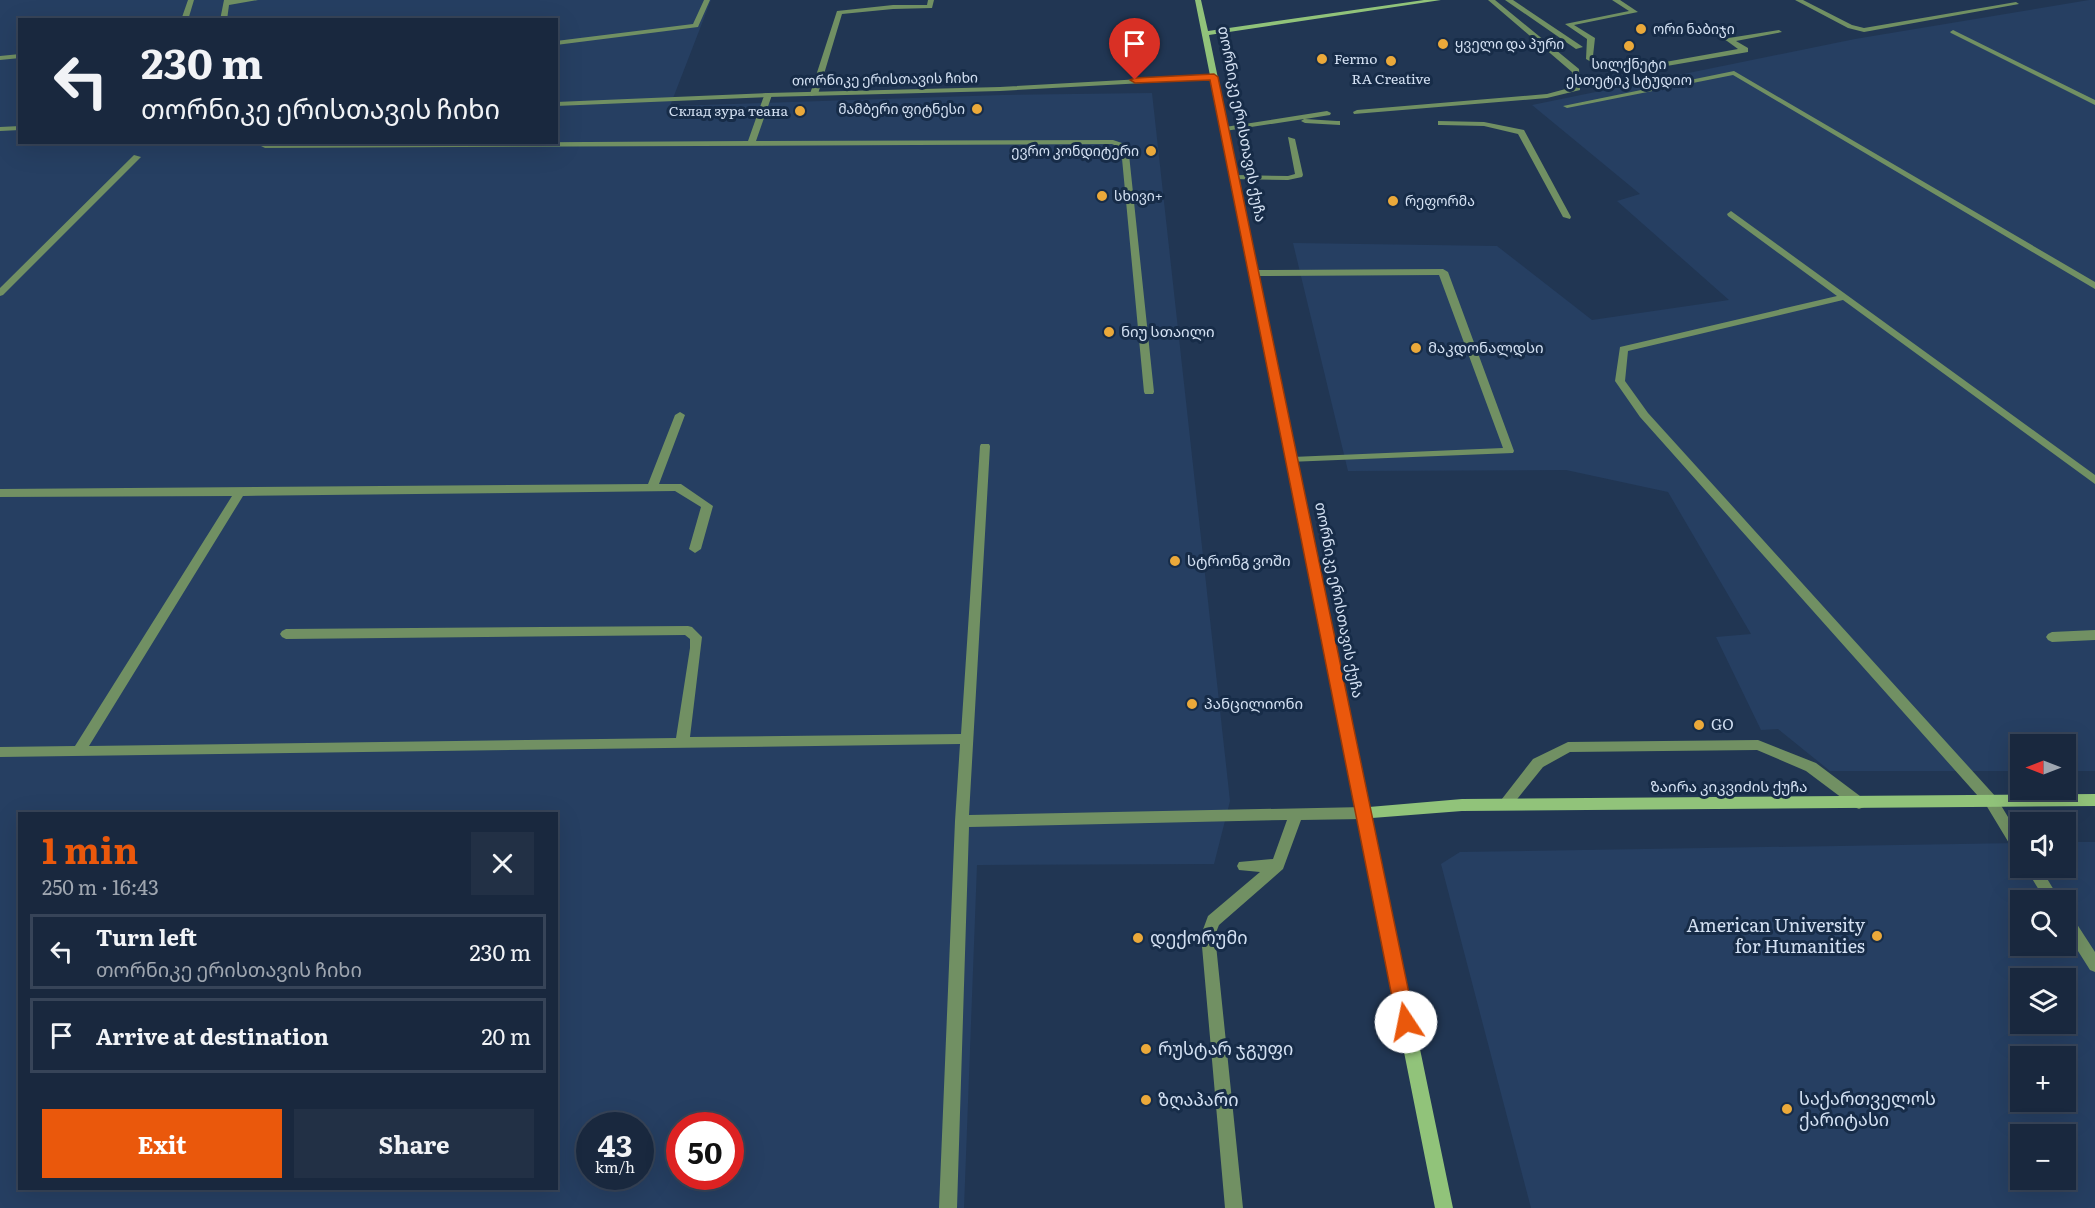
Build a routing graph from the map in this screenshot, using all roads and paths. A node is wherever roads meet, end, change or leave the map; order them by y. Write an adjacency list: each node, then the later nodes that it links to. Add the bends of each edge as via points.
1 (191, 0): 13 (street)
2 (255, 0): 11 (street)
3 (707, 0): 18 (street, via 696,26)
4 (932, 0): 23 (street, via 930,7 839,12)
5 (1198, 0): 17 (main road, თორნიკე ერისთავის ქუჩა)
6 (1438, 0): 17 (main road)
7 (1491, 0): 28 (street, via 1576,72 1577,88 1547,96)
8 (1508, 0): 19 (street)
9 (1615, 0): 15 (street, via 1635,12 1568,24 1591,38 1589,57 1605,66 1626,70 1745,50 1729,40)
10 (1798, 0): 12 (street, via 1850,27 1864,30)
11 (226, 2): 14 (street)
12 (2016, 4)
13 (185, 18)
14 (223, 18)
15 (1779, 32)
16 (1953, 32): 25 (street)
17 (1205, 33): 22 (main road, თორნიკე ერისთავის ქუჩა)
18 (558, 43)
19 (1580, 47)
20 (18, 56): 21 (street)
21 (0, 58)
22 (1214, 77): 23 (street, თორნიკე ერისთავის ჩიხი); 35 (main road, თორნიკე ერისთავის ქუჩა)
23 (814, 94): 24 (street, თორნიკე ერისთავის ჩიხი)
24 (768, 95): 26 (street, თორნიკე ერისთავის ჩიხი); 37 (street)
25 (2095, 103)
26 (558, 104)
27 (1567, 106): 44 (street, via 1734,73)
28 (1357, 112)
29 (1327, 113): 30 (street)
30 (1281, 119): 31 (street); 35 (street)
31 (1337, 123)
32 (1441, 123): 42 (street, via 1484,124 1521,132)
33 (18, 128): 34 (street)
34 (0, 129)
35 (1225, 129): 40 (main road, თორნიკე ერისთავის ქუჩა)
36 (1291, 139): 40 (street, via 1299,175)
37 (751, 144): 38 (street); 47 (street, via 1113,142 1125,147)
38 (265, 146)
39 (137, 157): 45 (street)
40 (1235, 177): 43 (main road, თორნიკე ერისთავის ქუჩა)
41 (1731, 214): 46 (street)
42 (1567, 217)
43 (1254, 273): 50 (main road, თორნიკე ერისთავის ქუჩა); 50 (street, via 1443,272 1509,451)
44 (2095, 286)
45 (0, 293)
46 (1844, 297): 51 (street); 64 (street, via 1623,349 1620,381 1644,415)
47 (1149, 392)
48 (680, 415): 52 (street)
49 (985, 446): 59 (street)
50 (1292, 460): 67 (main road, თორნიკე ერისთავის ქუჩა)
51 (2095, 480)
52 (652, 488): 53 (street); 55 (street, via 677,487 706,506)
53 (240, 492): 54 (street); 61 (street)
54 (0, 493)
55 (695, 549)
56 (286, 634): 60 (street, via 688,630 696,637 696,648)
57 (2095, 635): 58 (street)
58 (2052, 638)
59 (967, 739): 60 (street); 69 (street)
60 (682, 744): 61 (street)
61 (79, 751): 62 (street)
62 (0, 752)
63 (2095, 800): 64 (main road, ზაირა კიკვიძის ქუჩა)
64 (1991, 801): 65 (main road, ზაირა კიკვიძის ქუჩა); 70 (street)
65 (1859, 803): 66 (main road, ზაირა კიკვიძის ქუჩა); 66 (street, via 1811,767 1758,745 1568,747 1538,764)
66 (1505, 804): 67 (main road, ზაირა კიკვიძის ქუჩა)
67 (1364, 813): 68 (street); 77 (main road, თორნიკე ერისთავის ქუჩა)
68 (1296, 816): 69 (street); 71 (street)
69 (962, 821): 75 (street)
70 (2010, 832)
71 (1278, 865): 72 (street); 76 (street, via 1213,921 1208,935)
72 (1244, 866)
73 (2076, 936): 74 (street)
74 (2095, 965)
75 (948, 1208)
76 (1234, 1208)
77 (1444, 1208)

